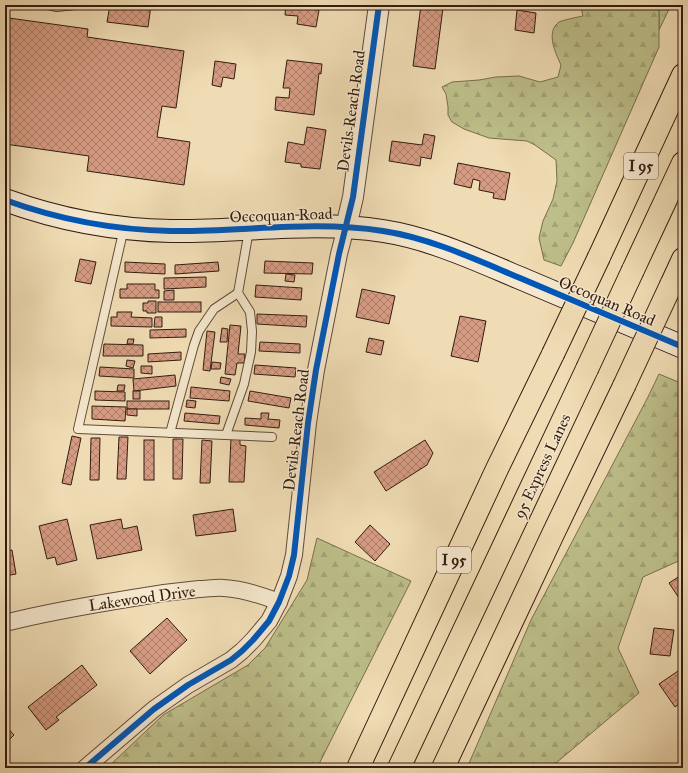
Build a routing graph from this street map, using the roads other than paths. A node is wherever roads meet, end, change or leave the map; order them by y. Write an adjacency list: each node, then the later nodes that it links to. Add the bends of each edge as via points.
1 (48, 5): 2 (lane)
2 (75, 5)
3 (379, 5): 7 (street, Devils Reach Road, via 353,197)
4 (683, 75): 19 (highway, I 95, bridge)
5 (683, 163): 20 (highway, 95 Express Lanes, bridge)
6 (5, 200): 8 (main road, Occoquan Road, via 51,214)
7 (346, 227): 9 (main road, Occoquan Road); 12 (main road, Occoquan Road, via 405,235 466,255); 16 (street, Devils Reach Road, via 316,370 294,555)
8 (124, 228): 9 (main road, Occoquan Road, via 204,231); 13 (lane, via 78,429)
9 (249, 228): 11 (lane)
10 (683, 259): 21 (highway, bridge)
11 (238, 293): 13 (lane, via 214,309 199,331); 14 (lane, via 250,312 251,352 244,384)
12 (683, 347)
13 (170, 433): 14 (lane)
14 (226, 435): 15 (lane)
15 (272, 437)
16 (279, 602): 17 (street, Lakewood Drive, via 233,589 185,590 64,609); 18 (street, Devils Reach Road, via 269,621 242,651 154,709)
17 (5, 623)
18 (85, 768)
19 (358, 768)
20 (399, 768)
21 (443, 768)

